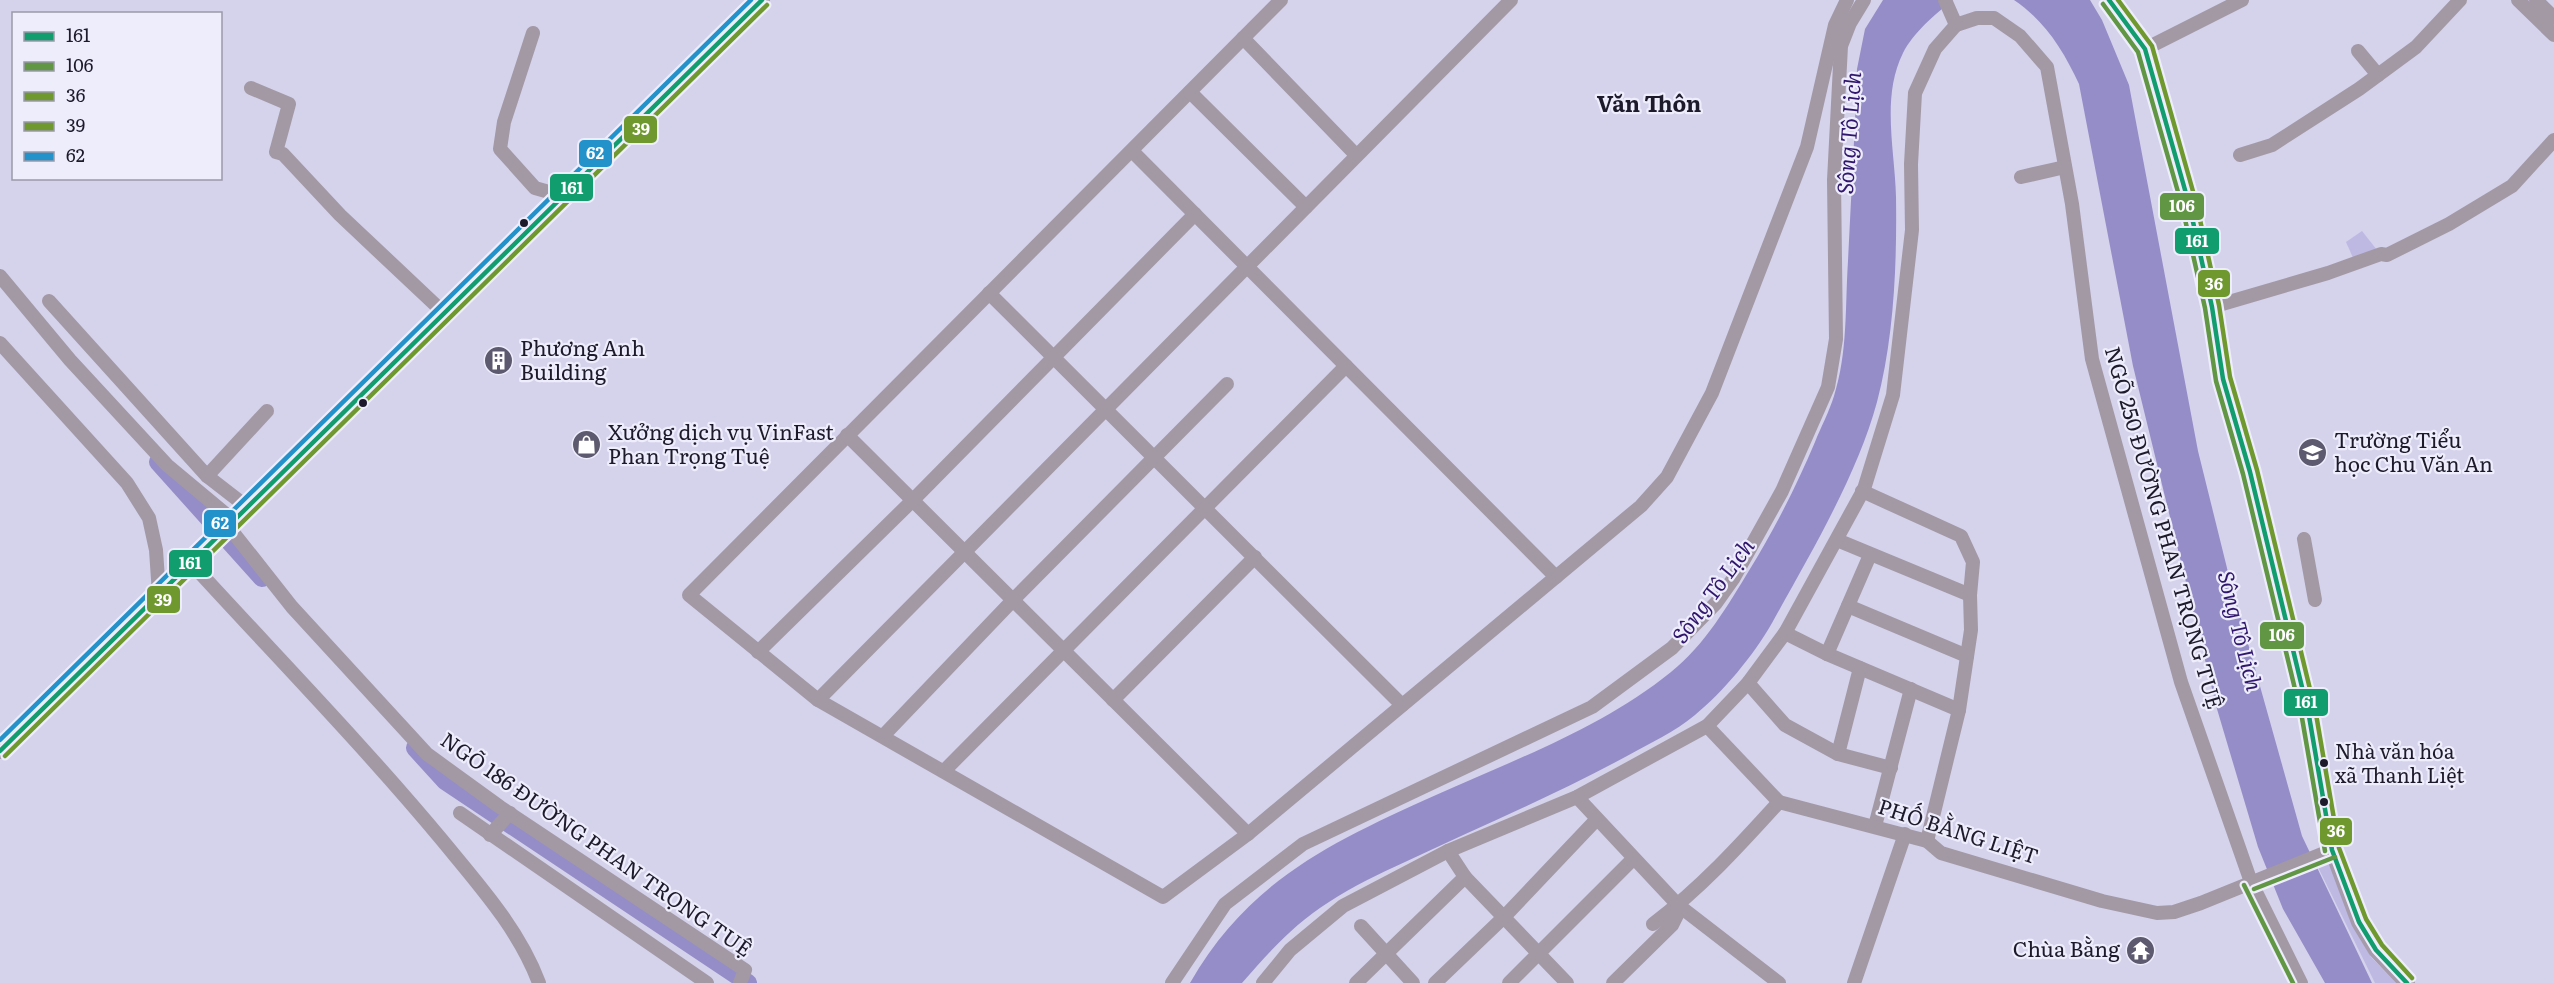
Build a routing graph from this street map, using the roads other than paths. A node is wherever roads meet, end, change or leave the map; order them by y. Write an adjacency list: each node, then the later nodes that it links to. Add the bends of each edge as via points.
1 (762, 0): 28 (main road)
2 (1281, 0): 16 (street)
3 (1848, 0): 57 (street, via 1835,25 1807,147 1712,393 1667,477 1641,506)
4 (1864, 0): 105 (street, via 1841,46 1834,180 1836,339 1828,387 1782,492 1733,579 1716,603 1672,648 1592,707 1303,844 1225,904)
5 (2109, 0): 17 (main road)
6 (2242, 0): 17 (street)
7 (2460, 0): 19 (street, via 2416,47)
8 (2518, 0): 15 (street)
9 (2536, 0): 12 (street)
10 (1506, 2): 24 (street)
11 (1947, 4): 13 (street)
12 (2554, 18)
13 (1956, 25): 26 (street, NGÕ 250 ĐƯỜNG PHAN TRỌNG TUỆ, via 1977,18 1994,18 2020,36 2047,67); 46 (street, via 1935,49 1915,93 1912,230 1893,395)
14 (533, 33): 28 (street, via 504,122 500,149 535,188)
15 (2554, 35)
16 (1243, 38): 21 (street); 24 (street)
17 (2145, 50): 35 (main road, via 2189,204)
18 (2358, 51): 19 (street)
19 (2378, 75): 25 (street, via 2293,133 2272,145)
20 (251, 88): 36 (street, via 289,104 276,152 283,154 340,215)
21 (1190, 92): 23 (street); 29 (street)
22 (2554, 140): 35 (street, via 2512,186 2387,255)
23 (1132, 151): 30 (street); 33 (street)
24 (1359, 152): 29 (street)
25 (2240, 155)
26 (2065, 167): 27 (street); 95 (street, NGÕ 250 ĐƯỜNG PHAN TRỌNG TUỆ, via 2092,358 2181,682)
27 (2021, 177)
28 (563, 196): 36 (main road)
29 (1306, 207): 31 (street)
30 (1195, 214): 31 (street); 38 (street)
31 (1248, 266): 39 (street); 41 (street)
32 (0, 276): 50 (street, NGÕ 186 ĐƯỜNG PHAN TRỌNG TUỆ, via 70,360 167,465)
33 (989, 293): 38 (street); 43 (street)
34 (49, 301): 45 (street)
35 (2212, 307): 92 (main road, via 2223,379 2250,472 2309,716)
36 (444, 313): 48 (main road)
37 (0, 343): 58 (street, via 127,483 149,518)
38 (1054, 357): 41 (street); 47 (street)
39 (1346, 366): 49 (street); 57 (street)
40 (1227, 384): 44 (street)
41 (1106, 409): 44 (street); 53 (street)
42 (267, 411): 45 (street)
43 (847, 435): 47 (street); 65 (street, via 689,596)
44 (1154, 458): 49 (street); 60 (street)
45 (207, 476): 48 (street)
46 (1862, 491): 52 (street); 59 (street, via 1961,536 1973,562)
47 (913, 500): 53 (street); 65 (street)
48 (247, 507): 50 (main road)
49 (1205, 508): 55 (street); 64 (street)
50 (230, 525): 56 (main road); 84 (street, NGÕ 186 ĐƯỜNG PHAN TRỌNG TUỆ, via 292,607 427,753)
51 (2304, 539): 61 (street)
52 (1837, 540): 54 (street); 63 (street)
53 (964, 551): 60 (street); 71 (street)
54 (1870, 555): 59 (street); 62 (street)
55 (1255, 557): 72 (street); 73 (street)
56 (191, 563): 58 (main road); 103 (street, via 432,828 507,924)
57 (1556, 577): 73 (street)
58 (159, 594): 77 (main road)
59 (1970, 595): 67 (street)
60 (1013, 600): 64 (street); 76 (street)
61 (2315, 600)
62 (1848, 606): 66 (street); 67 (street)
63 (1785, 633): 66 (street); 69 (street)
64 (1063, 650): 72 (street); 80 (street)
65 (758, 652): 71 (street)
66 (1827, 654): 68 (street)
67 (1967, 656): 74 (street)
68 (1860, 668): 70 (street); 78 (street)
69 (1748, 683): 75 (street); 78 (street, via 1785,725)
70 (1911, 689): 74 (street); 79 (street)
71 (818, 700): 76 (street)
72 (1113, 700): 87 (street)
73 (1402, 705): 87 (street)
74 (1959, 710): 90 (street)
75 (1707, 726): 81 (street); 82 (street)
76 (883, 736): 80 (street)
77 (0, 751)
78 (1838, 754): 79 (street)
79 (1891, 768): 86 (street)
80 (944, 771): 87 (street, via 1163,897)
81 (1577, 796): 85 (street); 91 (street)
82 (1779, 802): 86 (street, PHỐ BẰNG LIỆT); 96 (street)
83 (460, 813): 89 (street)
84 (505, 818): 89 (street); 102 (street, NGÕ 186 ĐƯỜNG PHAN TRỌNG TUỆ, via 745,970)
85 (1596, 820): 93 (street); 97 (street)
86 (1875, 826): 88 (street, PHỐ BẰNG LIỆT)
87 (1248, 834)
88 (1905, 834): 90 (street, PHỐ BẰNG LIỆT); 114 (street)
89 (490, 835): 104 (street)
90 (1927, 841): 95 (street, PHỐ BẰNG LIỆT, via 1941,853 2102,901 2157,913 2174,912)
91 (1448, 851): 94 (street); 106 (street, via 1343,906 1290,950)
92 (2329, 852): 95 (street, PHỐ BẰNG LIỆT); 116 (main road, via 2359,922 2376,950)
93 (1634, 859): 96 (street); 100 (street)
94 (1465, 877): 97 (street); 101 (street)
95 (2254, 881): 115 (street)
96 (1678, 905): 98 (street); 112 (street, via 1672,925); 113 (street)
97 (1504, 917): 100 (street); 109 (street)
98 (1653, 924)
99 (1361, 926): 101 (street)
100 (1539, 953): 110 (street); 111 (street)
101 (1386, 955): 107 (street); 108 (street)
102 (742, 979)
103 (539, 983)
104 (707, 983)
105 (1172, 983)
106 (1263, 983)
107 (1356, 983)
108 (1413, 983)
109 (1435, 983)
110 (1509, 983)
111 (1568, 983)
112 (1613, 983)
113 (1779, 983)
114 (1854, 983)
115 (2301, 983)
116 (2407, 983)

